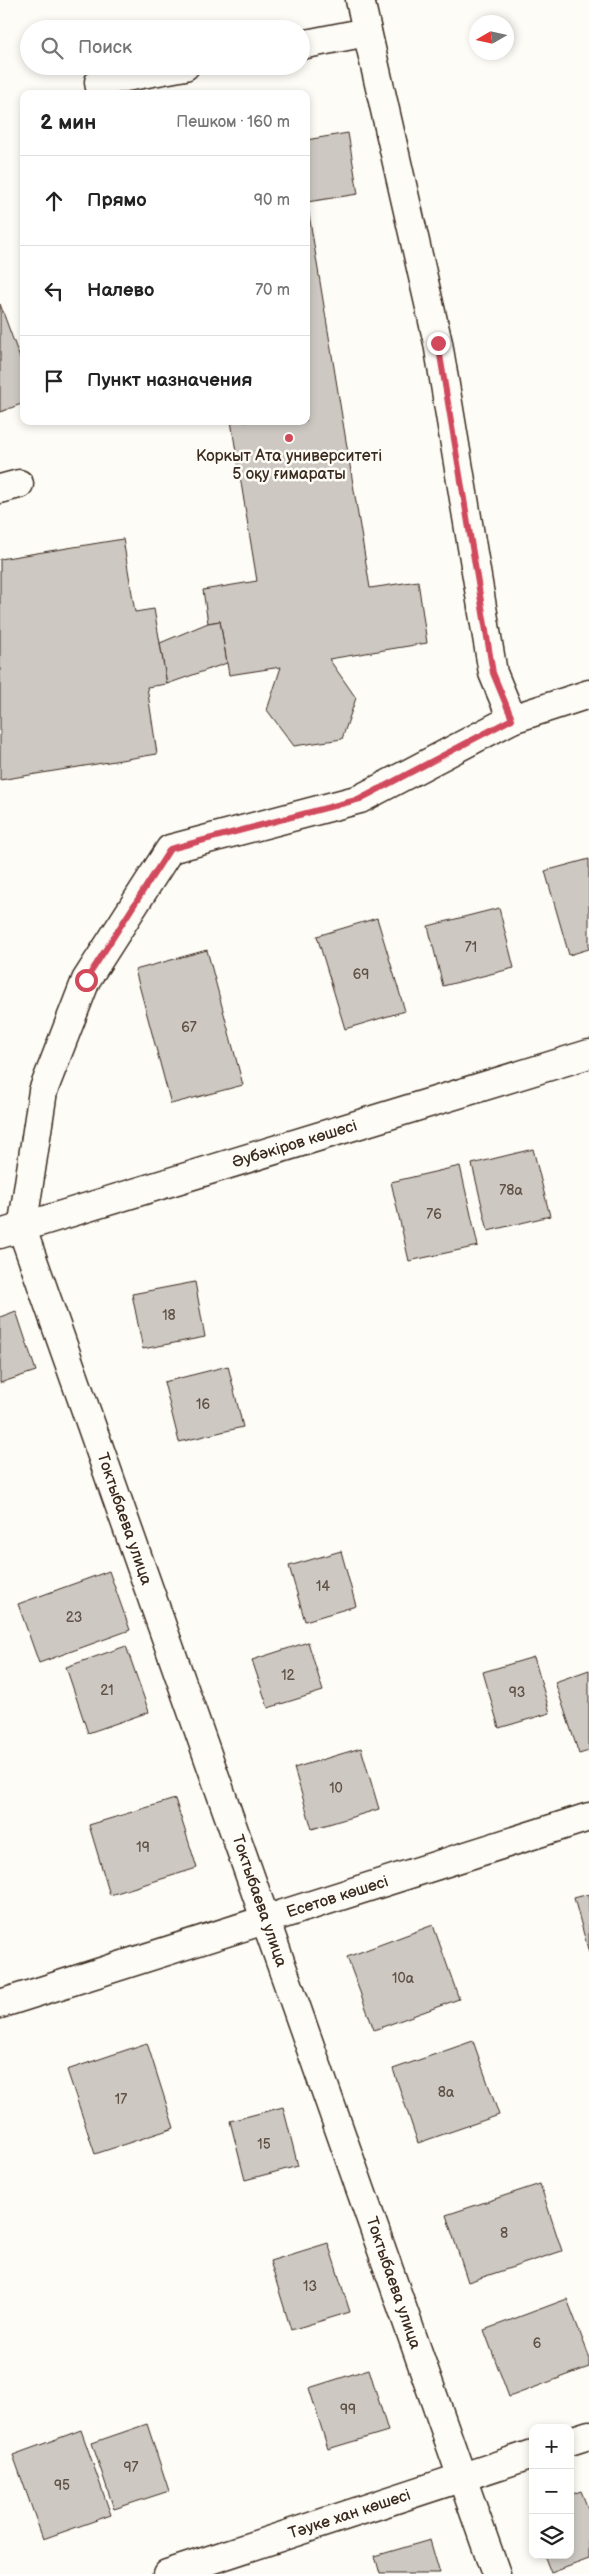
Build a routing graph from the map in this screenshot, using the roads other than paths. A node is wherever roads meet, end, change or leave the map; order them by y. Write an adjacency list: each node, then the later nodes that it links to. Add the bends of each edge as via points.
1 (360, 0): 2 (street)
2 (367, 32): 3 (street); 7 (street, via 438,343 493,673)
3 (310, 42)
4 (137, 75): 5 (street, via 100,82)
5 (101, 90)
6 (589, 694): 7 (street)
7 (512, 719): 9 (street, via 360,799 170,849 82,990 43,1091)
8 (589, 1054): 9 (street, Әубәкіров көшесі)
9 (11, 1232): 11 (street, Токтыбаева улица)
10 (589, 1816): 11 (street, Есетов көшесі)
11 (265, 1920): 12 (street, Есетов көшесі); 16 (street, Токтыбаева улица)
12 (0, 2004)
13 (589, 2435): 14 (street)
14 (574, 2440)
15 (529, 2455): 16 (street, Тәуке хан көшесі)
16 (462, 2478): 17 (street, Тәуке хан көшесі); 18 (street, Токтыбаева улица)
17 (167, 2574)
18 (496, 2574)

